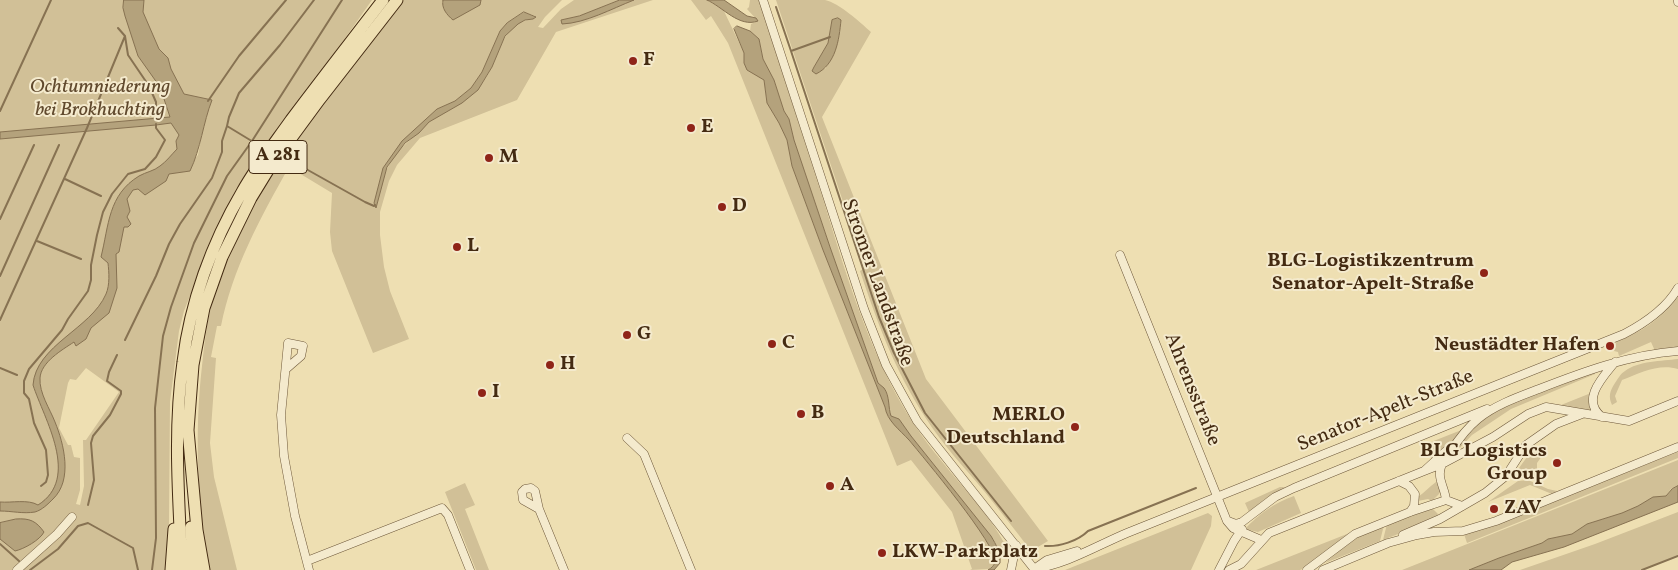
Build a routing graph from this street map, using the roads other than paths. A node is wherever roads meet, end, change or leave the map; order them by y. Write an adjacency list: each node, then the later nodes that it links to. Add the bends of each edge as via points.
1 (383, 0): 20 (highway, A 281, via 262,160 241,192 218,240 193,311 183,362 178,421)
2 (397, 0): 19 (highway, A 281, via 270,167 250,198 222,257 204,308 193,365 188,430)
3 (763, 0): 32 (street, Stromer Landstraße, via 864,309 886,365 917,421)
4 (1120, 255): 21 (street, Ahrensstraße)
5 (1678, 288): 21 (street, Senator-Apelt-Straße, via 1657,312 1624,334)
6 (1678, 351): 7 (street)
7 (1615, 362): 10 (street); 12 (street, via 1602,377 1592,397 1594,409)
8 (286, 369): 33 (street, via 282,415 284,456)
9 (1678, 401): 12 (street, via 1629,421)
10 (1499, 406): 14 (street, via 1477,420); 23 (street, via 1294,488)
11 (1583, 414): 12 (street); 16 (street, via 1546,407 1528,414); 24 (street, via 1556,424 1526,445 1497,485)
12 (1603, 417)
13 (627, 438): 42 (street, via 644,454)
14 (1454, 445): 16 (street); 17 (street)
15 (1678, 447): 31 (street, via 1496,521 1463,531 1434,532)
16 (1442, 464): 17 (street); 22 (street, via 1439,476)
17 (1424, 471): 18 (street)
18 (1399, 481): 26 (street, via 1415,494); 30 (street)
19 (193, 485): 37 (highway, A 281); 38 (highway)
20 (178, 488): 35 (highway); 36 (highway, A 281)
21 (1216, 497): 28 (street, Ahrensstraße); 44 (street, Senator-Apelt-Straße)
22 (1446, 500): 24 (street); 26 (street)
23 (1264, 506): 28 (street, via 1242,522); 29 (street)
24 (1462, 506): 31 (street)
25 (539, 509): 41 (street)
26 (1410, 512): 47 (street, via 1355,534)
27 (72, 516): 34 (street)
28 (1227, 521): 29 (street, Ahrensstraße)
29 (1240, 532): 30 (street, Ahrensstraße); 45 (street)
30 (1261, 540): 46 (street, via 1241,564)
31 (1388, 544): 48 (street)
32 (1016, 545): 43 (street); 44 (street, Stromer Landstraße)
33 (307, 561): 39 (street); 40 (street, via 442,508 448,515)
34 (17, 570)
35 (171, 570)
36 (182, 570)
37 (192, 570)
38 (204, 570)
39 (309, 570)
40 (470, 570)
41 (564, 570)
42 (691, 570)
43 (1011, 570)
44 (1033, 570)
45 (1219, 570)
46 (1229, 570)
47 (1307, 570)
48 (1323, 570)

